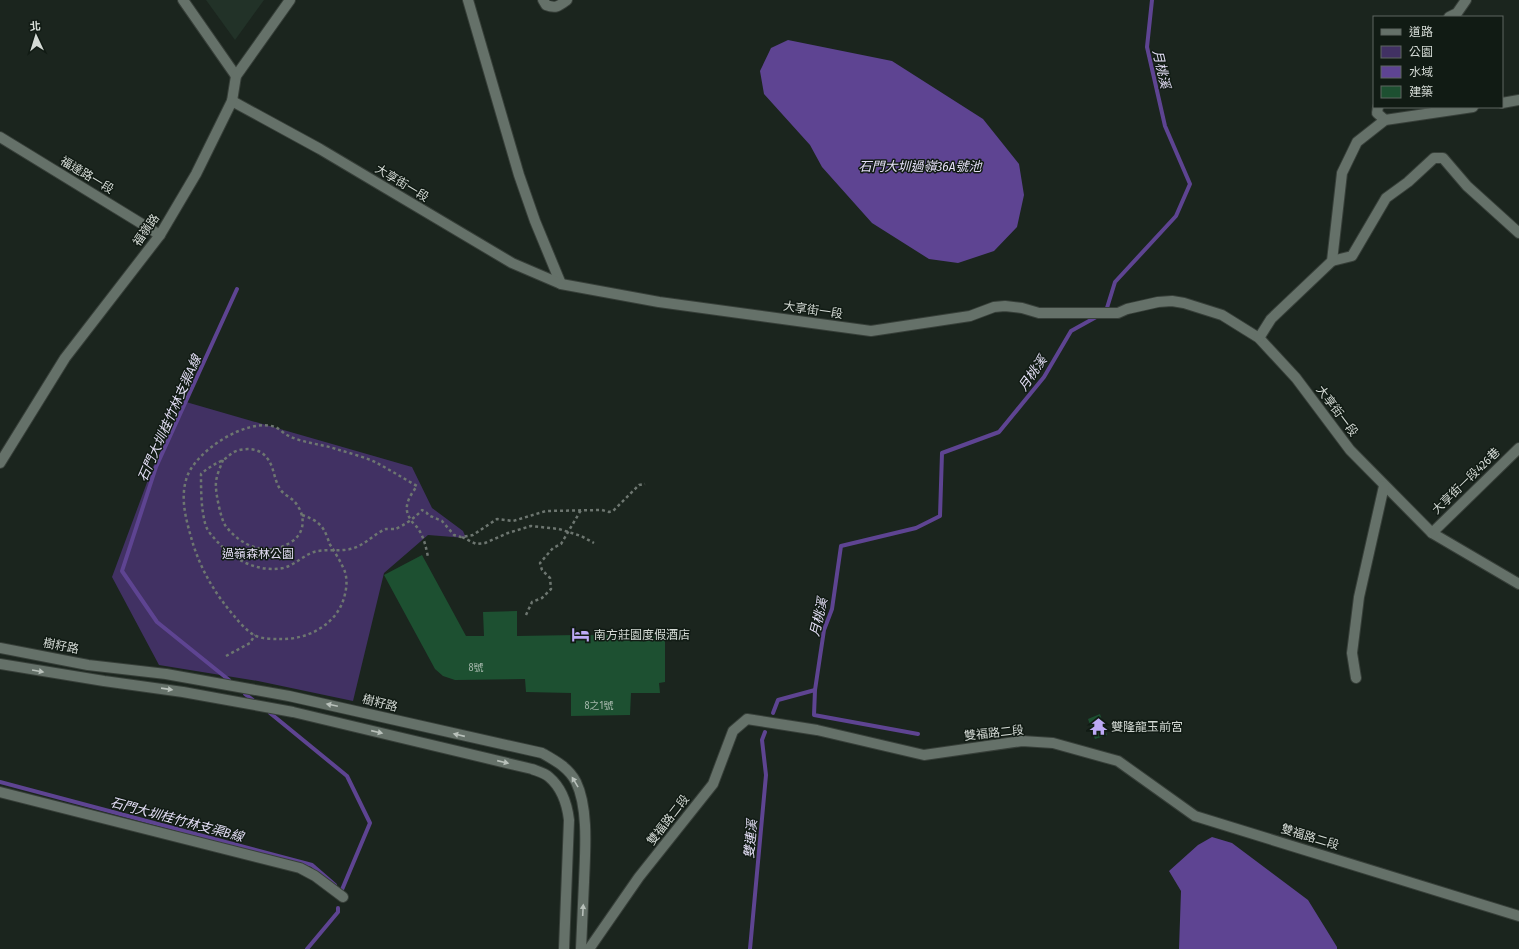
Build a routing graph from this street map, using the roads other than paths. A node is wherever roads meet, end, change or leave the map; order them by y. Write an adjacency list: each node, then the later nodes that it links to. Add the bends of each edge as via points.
1 (183, 0): 8 (street)
2 (290, 0): 8 (street, 福嶺路)
3 (468, 0): 19 (street, via 518,175)
4 (543, 0): 5 (street, via 552,8)
5 (567, 0)
6 (1466, 0): 7 (street, via 1457,13)
7 (1451, 16)
8 (236, 76): 10 (street, 福嶺路)
9 (1519, 100): 11 (street)
10 (232, 101): 17 (street, 福嶺路, via 196,174); 19 (street, 大享街一段, via 320,149 512,263)
11 (1503, 103)
12 (1378, 108): 14 (street, via 1377,113)
13 (1466, 108): 14 (street)
14 (1385, 120): 18 (street, via 1357,142 1342,173)
15 (0, 137): 17 (street, 福達路一段)
16 (1519, 232): 18 (street, via 1467,186 1443,158 1434,158 1386,198 1352,256)
17 (160, 235): 22 (street, 福嶺路, via 65,358)
18 (1332, 261): 20 (street, via 1271,319)
19 (561, 284): 20 (street, 大享街一段, via 659,302 871,331 970,316 1005,306 1039,312 1118,312 1172,301 1222,315)
20 (1259, 338): 23 (street, 大享街一段, via 1296,378 1350,450)
21 (1519, 448): 24 (street, 大享街一段426巷)
22 (0, 463)
23 (1384, 486): 24 (street, 大享街一段); 28 (street, via 1359,597 1352,652)
24 (1432, 533): 25 (street, 大享街一段)
25 (1519, 584)
26 (0, 648): 33 (street, 樹籽路, one-way to 26, via 586,846 581,794 576,781 561,764 542,753 290,696 166,674 88,665)
27 (0, 664): 32 (street, one-way to 32, via 293,712 532,769 549,777 561,791 567,804 569,820)
28 (1356, 678)
29 (0, 792): 30 (street, via 300,868)
30 (343, 897)
31 (1519, 916): 34 (street, 雙福路二段, via 1195,816 1118,762 1053,743 1022,741 924,755 817,730 747,719 733,731 713,784 639,877)
32 (564, 949)
33 (581, 949)
34 (588, 949)

